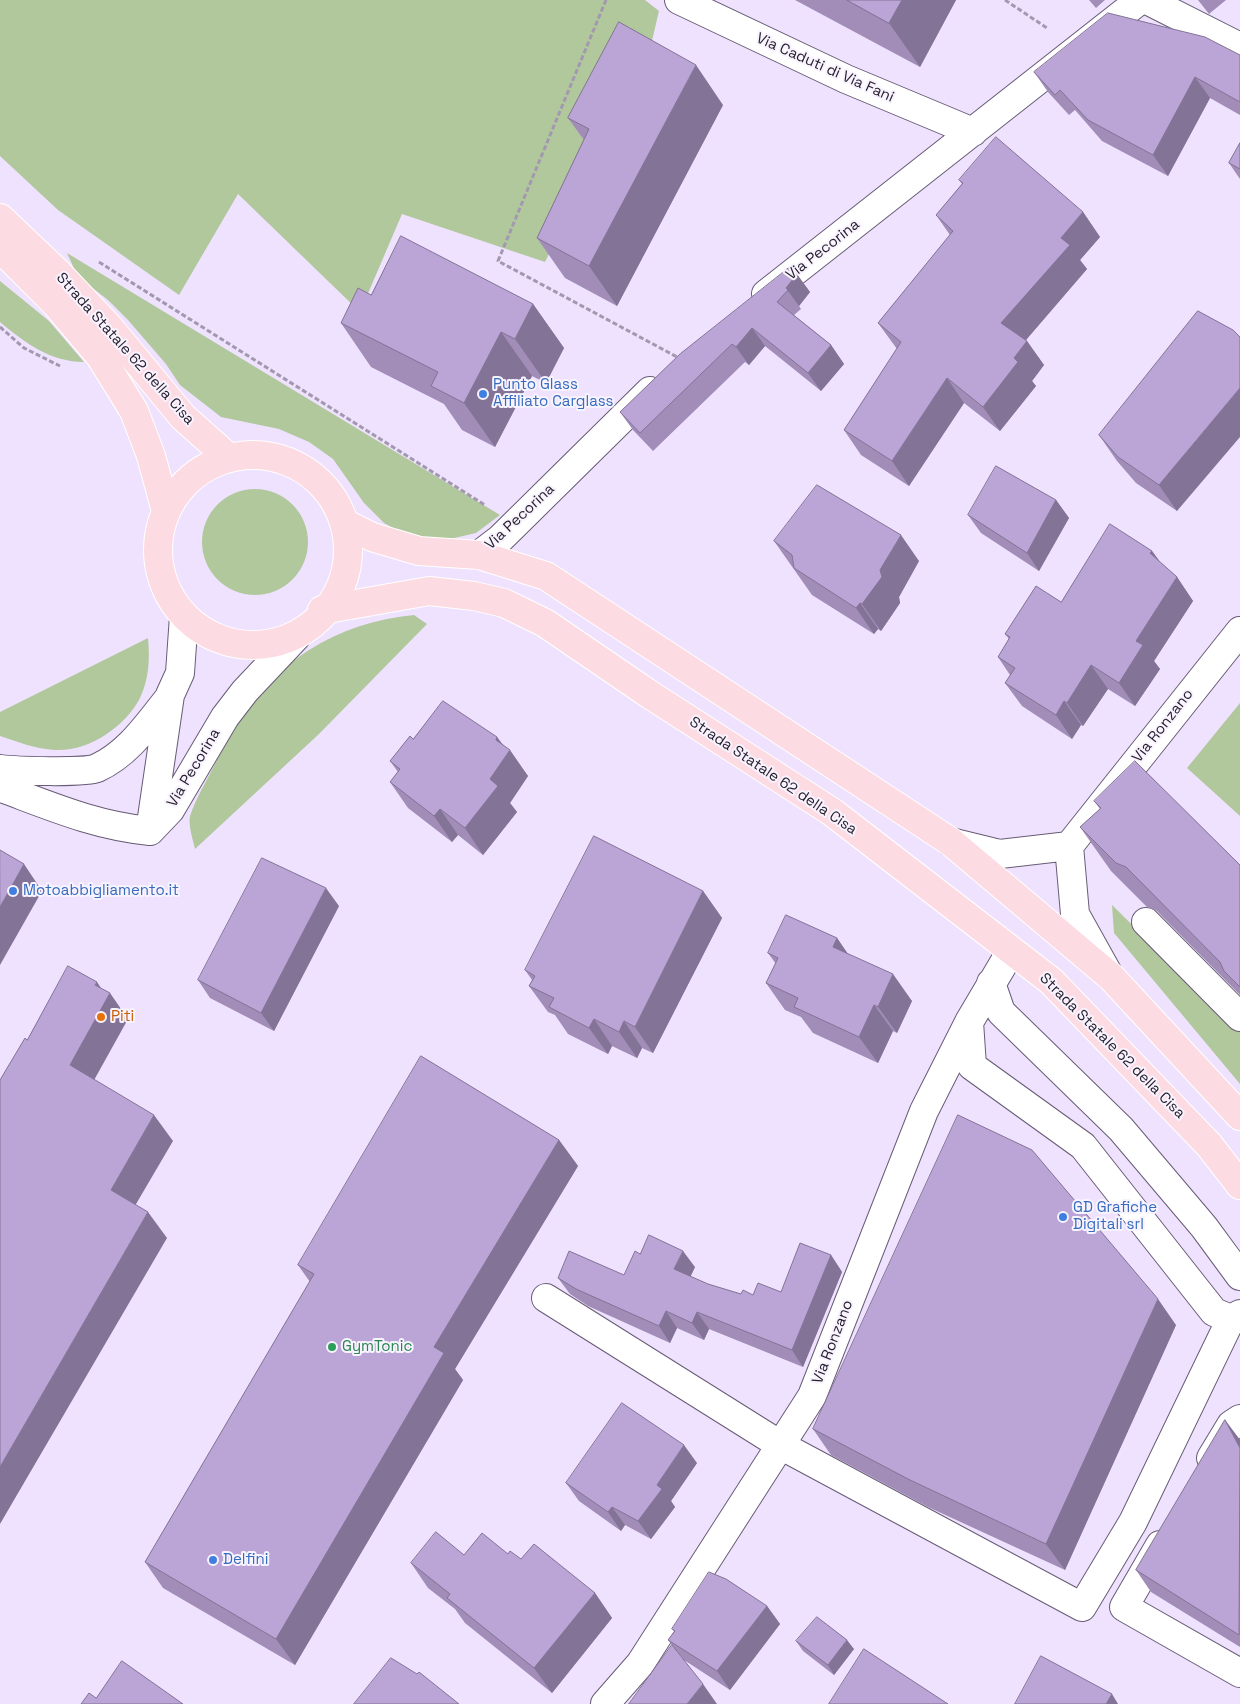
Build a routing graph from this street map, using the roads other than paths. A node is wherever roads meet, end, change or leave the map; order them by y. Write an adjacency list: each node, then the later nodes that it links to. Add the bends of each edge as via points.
1 (679, 0): 5 (street, Via Caduti di Via Fani, via 846,79)
2 (1140, 0): 5 (street, Via Pecorina)
3 (1147, 0): 4 (street)
4 (1240, 46)
5 (973, 132): 8 (street, Via Pecorina)
6 (0, 218): 10 (main road, Strada Statale 62 della Cisa, via 102,320 183,416)
7 (0, 248): 11 (main road, Strada Statale 62 della Cisa, via 56,304 100,356 134,411)
8 (744, 311)
9 (682, 360): 13 (street, Via Pecorina, via 500,539)
10 (229, 458): 11 (main road, via 203,469 182,487); 12 (main road, via 258,455 288,461 314,476 333,498)
11 (166, 511): 15 (main road, via 158,538 158,566 167,592)
12 (346, 524): 13 (main road, via 372,537 419,551); 14 (main road, via 349,552 344,580)
13 (478, 555): 22 (main road, via 546,576)
14 (322, 610): 17 (main road); 25 (main road, Strada Statale 62 della Cisa, via 429,591 504,603 545,623 832,812)
15 (184, 616): 17 (main road, via 206,634 232,643 260,646); 18 (street, Via Pecorina, via 180,673)
16 (1240, 631): 23 (street, Via Ronzano)
17 (296, 637): 21 (street, Via Pecorina, via 225,717 170,810)
18 (170, 695): 19 (street, Via Pecorina, via 132,744 95,769); 21 (street, Via Pecorina)
19 (0, 769)
20 (0, 784): 21 (street, via 7,790 79,817 117,828)
21 (150, 831)
22 (951, 842): 23 (street, via 1000,854); 26 (main road)
23 (1069, 846): 26 (street, via 1075,914)
24 (1146, 922): 28 (street)
25 (1010, 951): 27 (street, Via Ronzano); 31 (main road, Strada Statale 62 della Cisa, via 1051,981 1209,1144)
26 (1111, 977): 30 (main road)
27 (991, 983): 29 (street, Via Ronzano); 32 (street, via 1002,1012 1121,1129 1204,1227)
28 (1240, 1017)
29 (969, 1022): 34 (street, via 972,1066 1083,1146 1214,1312); 36 (street, Via Ronzano, via 924,1110 812,1396)
30 (1240, 1116)
31 (1240, 1185)
32 (1240, 1276)
33 (546, 1298): 36 (street)
34 (1236, 1317): 36 (street, via 1133,1522 1082,1607)
35 (1240, 1419): 37 (street, via 1231,1425)
36 (782, 1446): 40 (street, Via Ronzano, via 640,1664)
37 (1197, 1483)
38 (1172, 1524): 39 (street, via 1124,1607)
39 (1240, 1673)
40 (606, 1704)

